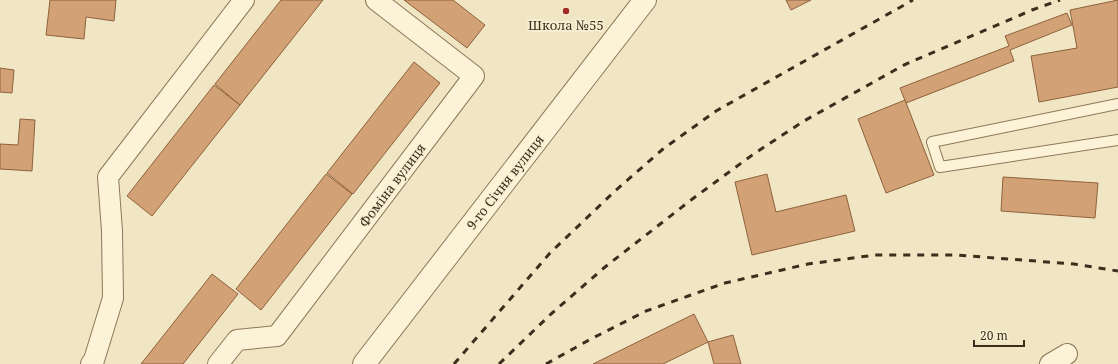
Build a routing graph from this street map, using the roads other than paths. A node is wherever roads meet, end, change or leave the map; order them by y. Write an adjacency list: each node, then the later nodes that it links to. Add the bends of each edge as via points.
1 (244, 0): 7 (street, via 108,177 113,298 94,360)
2 (376, 0): 8 (street, Фоміна вулиця, via 474,76 277,336 237,340)
3 (645, 0): 9 (street, 9-го Січня вулиця)
4 (1118, 104): 5 (lane, via 932,142 940,168)
5 (1118, 140)
6 (1067, 354): 10 (street)
7 (90, 364)
8 (218, 364)
9 (364, 364)
10 (1050, 364)

